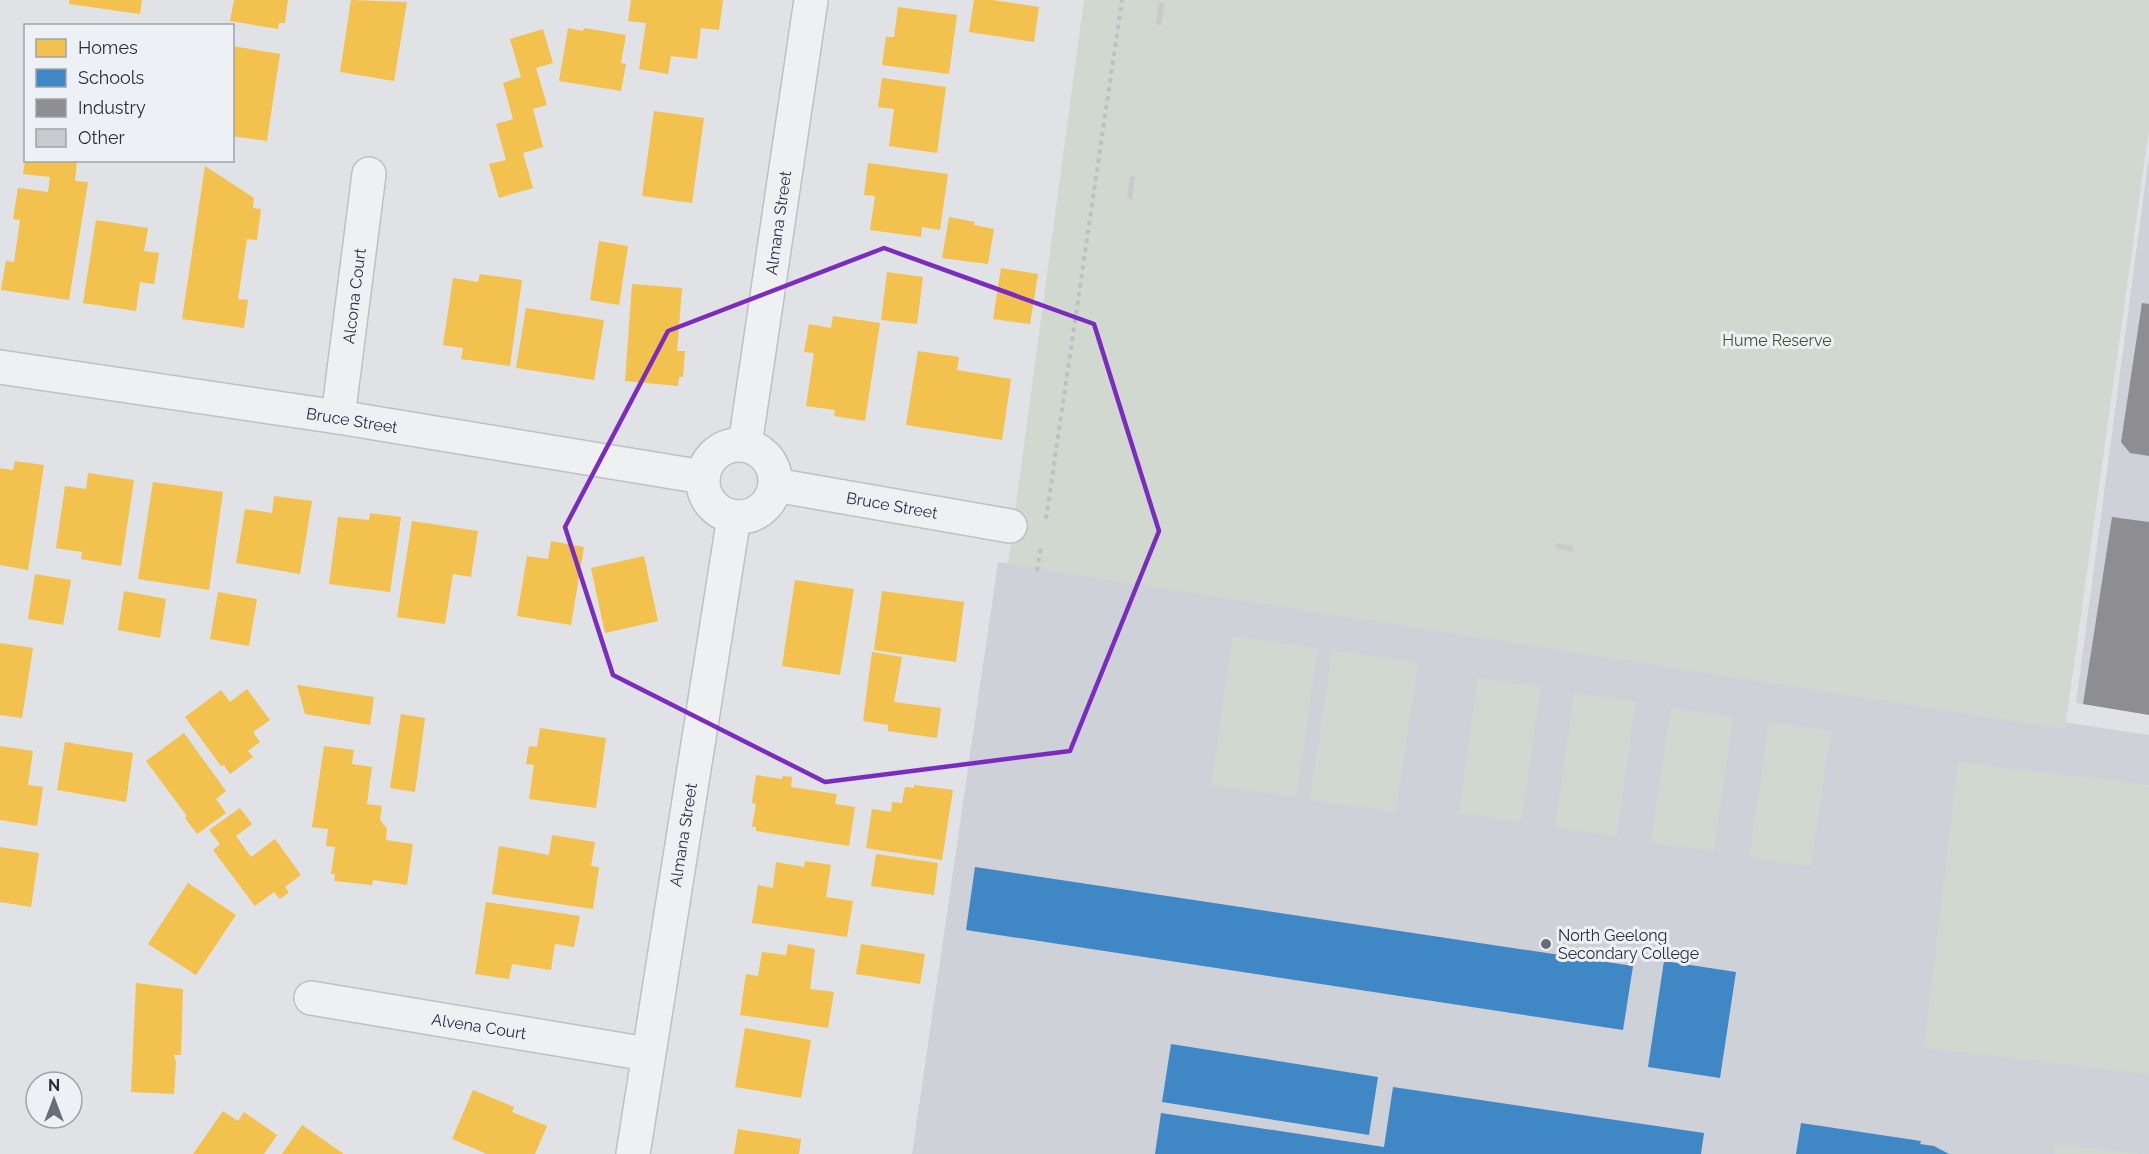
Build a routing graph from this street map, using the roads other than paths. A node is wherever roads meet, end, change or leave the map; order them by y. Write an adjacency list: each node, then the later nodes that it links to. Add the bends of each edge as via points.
1 (810, 0): 5 (street, Almana Street)
2 (369, 174): 4 (street, Alcona Court)
3 (0, 368): 4 (street, Bruce Street)
4 (338, 417): 6 (street, Bruce Street)
5 (745, 445): 6 (street, via 722,448 706,465); 7 (street, via 765,455 775,475)
6 (703, 477): 8 (street, via 707,498 714,507)
7 (775, 486): 8 (street, via 772,496 756,512); 9 (street, Bruce Street)
8 (734, 517): 11 (street, Almana Street)
9 (1010, 526)
10 (311, 998): 11 (street, Alvena Court)
11 (647, 1054): 12 (street, Almana Street)
12 (633, 1154)

